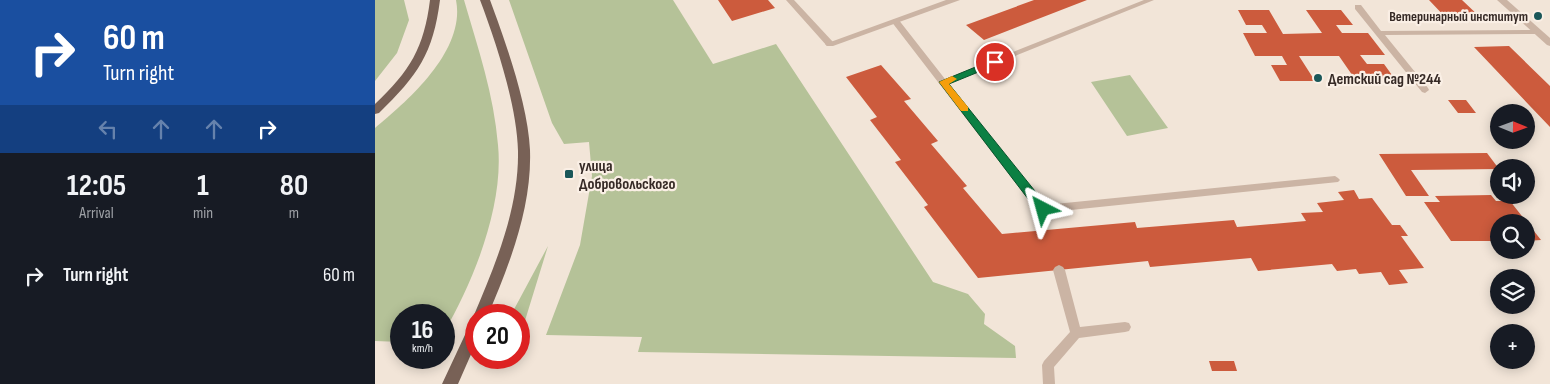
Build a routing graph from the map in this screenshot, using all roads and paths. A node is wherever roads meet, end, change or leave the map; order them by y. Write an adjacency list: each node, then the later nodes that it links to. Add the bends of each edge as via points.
1 (435, 0): 15 (main road, via 433,29 422,58 400,87)
2 (485, 0): 18 (main road, via 499,36 522,127 524,160 511,234)
3 (790, 0): 12 (lane)
4 (1150, 0): 13 (lane)
5 (1502, 0): 9 (street)
6 (949, 1): 8 (street)
7 (1358, 7): 10 (lane)
8 (895, 21): 12 (street); 13 (lane)
9 (1538, 32): 10 (lane); 11 (street)
10 (1379, 33): 14 (lane)
11 (1550, 43)
12 (830, 44)
13 (943, 82): 16 (lane, via 1043,209)
14 (1425, 90)
15 (375, 110)
16 (1335, 180)
17 (1059, 270): 20 (lane)
18 (486, 304)
19 (1125, 328): 20 (lane)
20 (1075, 333): 23 (lane, via 1047,365)
21 (465, 351): 22 (main road)
22 (450, 384)
23 (1049, 384)

